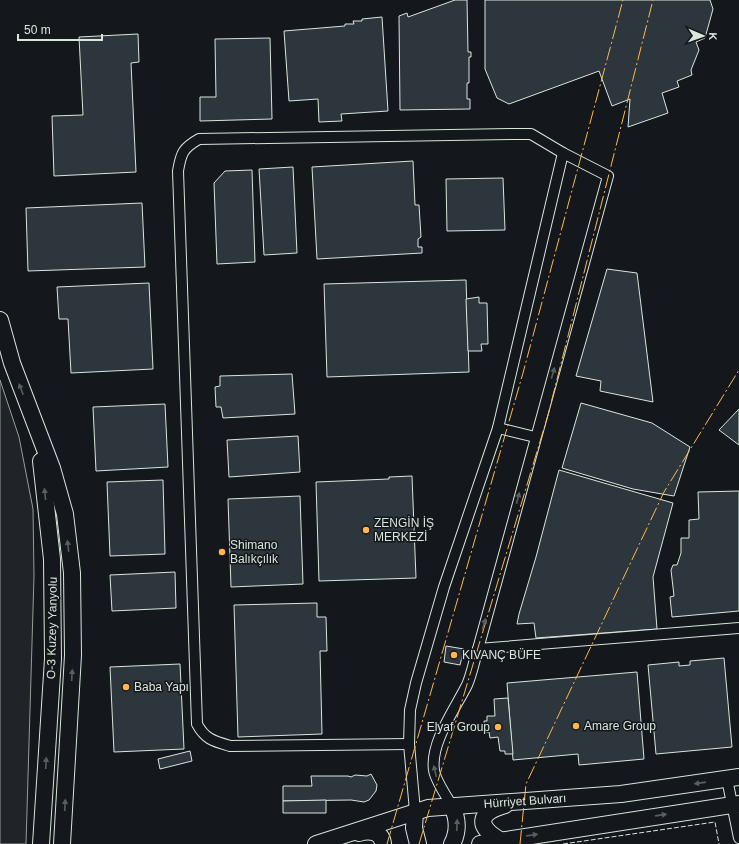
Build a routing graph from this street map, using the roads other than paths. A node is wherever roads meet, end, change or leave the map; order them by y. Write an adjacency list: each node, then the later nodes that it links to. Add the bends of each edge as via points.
1 (563, 154): 6 (street); 7 (street, one-way to 1, via 608,176); 10 (street, via 531,134 515,134 199,140 188,146 181,156 179,179 197,724 203,735 230,746)
2 (0, 320): 4 (main road)
3 (0, 341): 4 (main road)
4 (12, 363): 5 (main road, one-way to 4)
5 (31, 414): 19 (main road, O-3 Kuzey Yanyolu, one-way to 5, via 53,658 52,559 43,468); 20 (main road, one-way to 5, via 73,655 72,573 64,514 52,468)
6 (498, 428): 7 (street); 10 (street, via 444,587 416,683 410,710)
7 (535, 437): 9 (street, one-way to 7)
8 (739, 628): 9 (street)
9 (478, 649): 14 (street, one-way to 9, via 434,771 434,755 467,684)
10 (409, 744): 15 (street)
11 (733, 778): 12 (main road, Hürriyet Bulvarı, one-way to 12, via 621,794); 13 (street)
12 (512, 803): 14 (main road, Hürriyet Bulvarı); 18 (main road, via 497,807 484,815 484,828)
13 (736, 804): 16 (street); 18 (main road, one-way to 13)
14 (452, 806): 15 (main road, Hürriyet Bulvarı); 24 (main road, one-way to 14, via 457,817)
15 (415, 811): 17 (main road, Hürriyet Bulvarı); 23 (main road, via 414,828)
16 (738, 831)
17 (346, 836): 21 (main road, Hürriyet Bulvarı); 22 (main road, via 370,831 377,834)
18 (500, 840): 25 (main road)
19 (41, 844)
20 (62, 844)
21 (316, 844)
22 (382, 844)
23 (418, 844)
24 (452, 844)
25 (480, 844)

